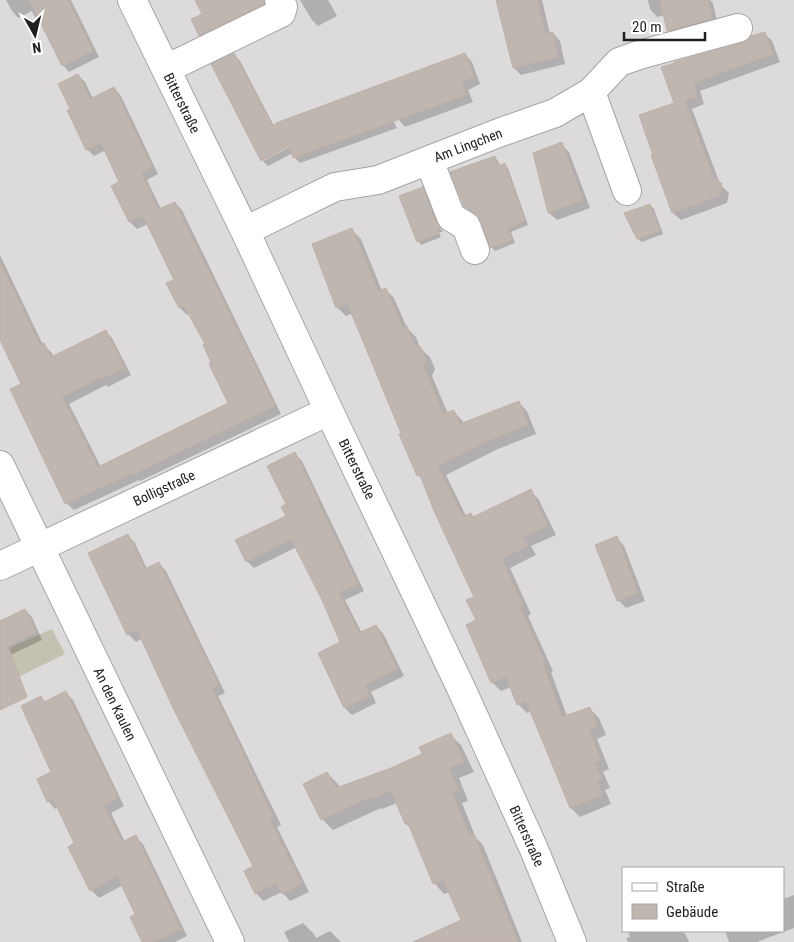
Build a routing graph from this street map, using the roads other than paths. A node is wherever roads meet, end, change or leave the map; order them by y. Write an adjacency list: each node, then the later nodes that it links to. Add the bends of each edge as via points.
1 (132, 0): 4 (street, Bitterstraße)
2 (279, 0): 4 (street, via 283,7 281,14)
3 (738, 28): 5 (street, Am Lingchen, via 619,62)
4 (166, 69): 8 (street, Bitterstraße)
5 (591, 92): 6 (street, Am Lingchen, via 555,113); 7 (street)
6 (429, 160): 8 (street, Am Lingchen, via 378,180 336,188); 9 (street, via 452,217 466,226)
7 (627, 191)
8 (245, 231): 10 (street, Bitterstraße)
9 (475, 250)
10 (329, 411): 12 (street, Bolligstraße); 15 (street, Bitterstraße, via 462,688)
11 (0, 465): 12 (street, An den Kaulen)
12 (39, 547): 13 (street, Bolligstraße); 14 (street, An den Kaulen)
13 (0, 566)
14 (230, 942)
15 (572, 942)

